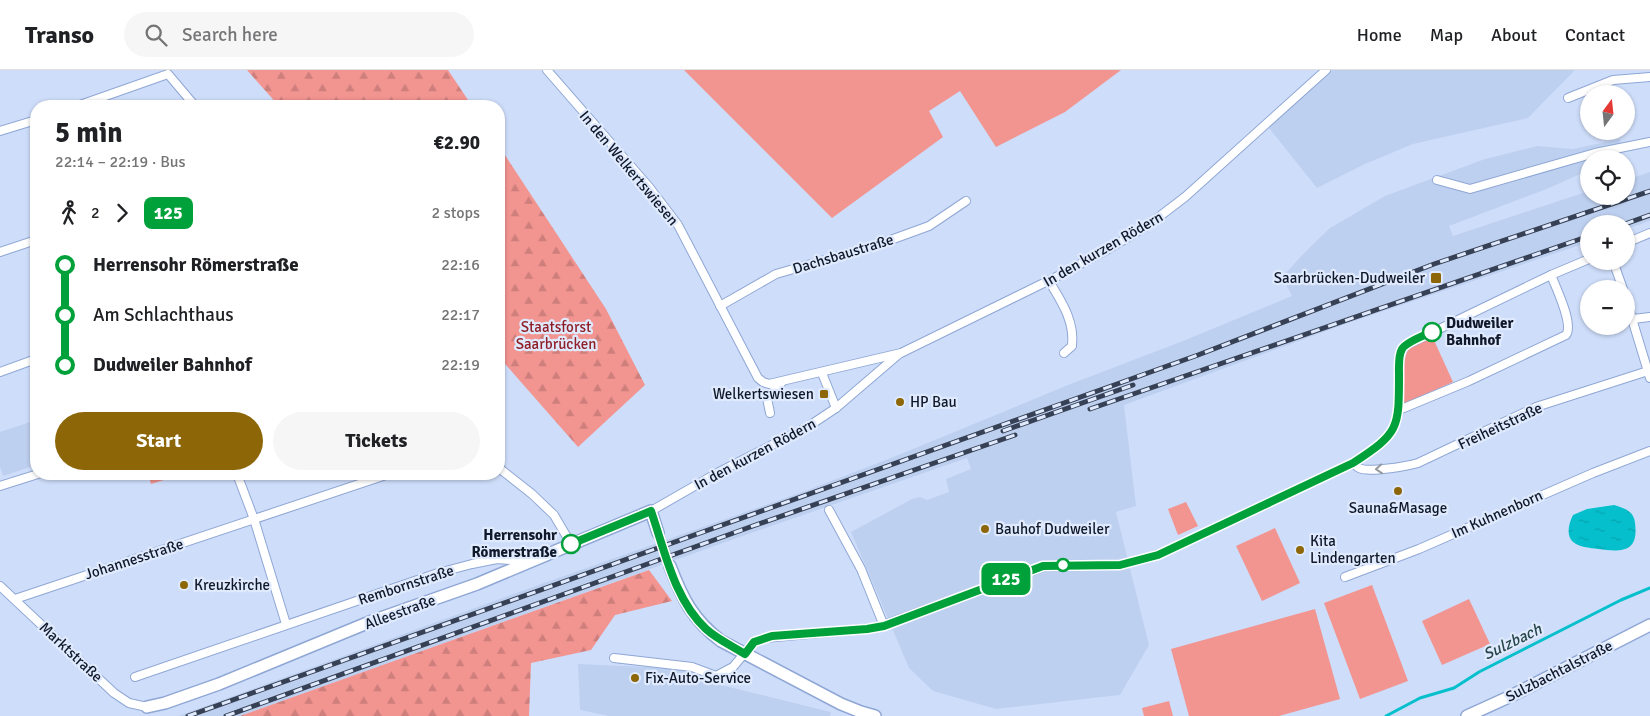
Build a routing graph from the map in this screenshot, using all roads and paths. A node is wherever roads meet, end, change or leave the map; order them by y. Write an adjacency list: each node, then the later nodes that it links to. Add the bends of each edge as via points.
1 (547, 70): 19 (street, In den Welkertswiesen, via 653,191 678,225)
2 (1326, 70): 18 (street, In den kurzen Rödern, via 1174,206 1130,236)
3 (1650, 77): 4 (street, via 1613,80)
4 (1568, 98)
5 (94, 100): 6 (street, via 168,74)
6 (190, 100)
7 (30, 122): 8 (street)
8 (0, 132)
9 (1650, 142): 10 (street, via 1595,153 1470,189)
10 (1437, 180)
11 (966, 201): 19 (street, Dachsbaustraße, via 929,226 874,246 776,274)
12 (1650, 233): 13 (street)
13 (1635, 239)
14 (30, 242): 15 (street)
15 (0, 252)
16 (1580, 263): 17 (street)
17 (1551, 275): 32 (street, via 1406,345 1399,360); 32 (street, via 1568,321 1566,335)
18 (1049, 281): 23 (street, In den kurzen Rödern); 24 (street, via 1070,324 1072,346)
19 (720, 306): 29 (street, In den Welkertswiesen)
20 (1650, 317): 21 (street)
21 (1635, 319)
22 (1635, 326): 28 (street)
23 (901, 353): 27 (street, In den kurzen Rödern); 31 (street, In den kurzen Rödern)
24 (1064, 353)
25 (30, 361): 26 (street)
26 (0, 372)
27 (822, 373): 30 (street, In den kurzen Rödern); 31 (street)
28 (1649, 374): 35 (street, Freiheitstraße, one-way to 35, via 1536,408 1418,464 1366,470)
29 (758, 378): 30 (street, In den kurzen Rödern, via 769,384)
30 (782, 382): 33 (street, via 767,398)
31 (836, 408): 42 (street, In den kurzen Rödern, via 793,435)
32 (1399, 410): 35 (street, via 1388,437)
33 (770, 413)
34 (1650, 451): 48 (street, Im Kuhnenborn, via 1593,472)
35 (1353, 463): 53 (street, via 1158,555 1120,565 1043,566)
36 (505, 473): 45 (street, via 554,515)
37 (30, 477): 40 (street)
38 (239, 480): 43 (street)
39 (371, 480): 43 (street, Johannesstraße)
40 (0, 486)
41 (829, 510): 53 (street, via 861,569)
42 (651, 511): 44 (street); 45 (street, Alleestraße)
43 (254, 519): 50 (street, Johannesstraße); 51 (street)
44 (658, 533)
45 (571, 544): 46 (street, Alleestraße)
46 (528, 562): 51 (street, Rembornstraße, via 497,559 472,564); 57 (street, Alleestraße, via 219,684)
47 (670, 566): 54 (street, via 683,599 700,623)
48 (1345, 578)
49 (0, 586): 50 (street, Marktstraße)
50 (14, 599): 57 (street, Marktstraße, via 114,693 129,703)
51 (286, 624): 56 (street, Rembornstraße)
52 (1650, 625): 59 (street, Sulzbachtalstraße)
53 (884, 626): 54 (street, via 772,636 754,642)
54 (745, 654): 55 (street, via 716,676 692,666); 58 (street, via 841,704)
55 (614, 658)
56 (135, 676)
57 (147, 707)
58 (875, 716)
59 (1467, 716)

